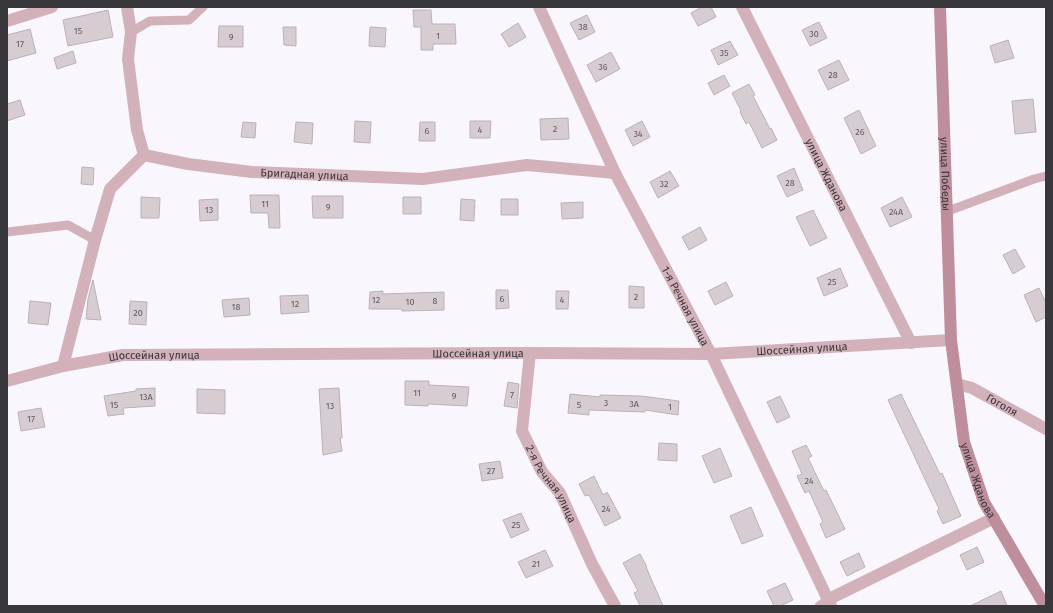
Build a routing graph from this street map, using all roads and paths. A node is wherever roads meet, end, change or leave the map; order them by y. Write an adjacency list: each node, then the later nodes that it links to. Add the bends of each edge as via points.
1 (52, 7): 7 (street)
2 (127, 7): 8 (street)
3 (203, 7): 8 (lane, via 189,20 150,21)
4 (539, 7): 10 (street, 1-я Речная улица)
5 (742, 7): 16 (street, улица Жданова)
6 (940, 7): 12 (street, улица Победы)
7 (7, 21)
8 (132, 32): 9 (street, via 128,59 136,130)
9 (144, 155): 10 (street, Бригадная улица, via 188,164 252,172 423,179 527,165); 14 (street, via 110,190)
10 (615, 173): 18 (street, 1-я Речная улица)
11 (1046, 176): 12 (lane)
12 (948, 211): 15 (street, улица Победы)
13 (7, 232): 14 (lane, via 68,225)
14 (95, 240): 19 (street)
15 (951, 340): 16 (street, Шоссейная улица); 23 (street, улица Жданова)
16 (911, 343): 18 (street, Шоссейная улица)
17 (530, 352): 18 (street, Шоссейная улица); 19 (street, Шоссейная улица, via 123,355); 27 (street, 2-я Речная улица, via 522,431 542,472 560,493 592,564)
18 (711, 354): 26 (street, 1-я Речная улица)
19 (63, 366): 20 (street, Шоссейная улица)
20 (30, 375): 21 (lane); 22 (street, Шоссейная улица)
21 (7, 377)
22 (7, 381)
23 (957, 384): 24 (street, Гоголя, via 972,388); 25 (street, улица Жданова, via 964,442 984,502)
24 (1046, 429)
25 (994, 518): 26 (street); 28 (street, улица Жданова)
26 (826, 604)
27 (615, 606)
28 (1045, 606)

